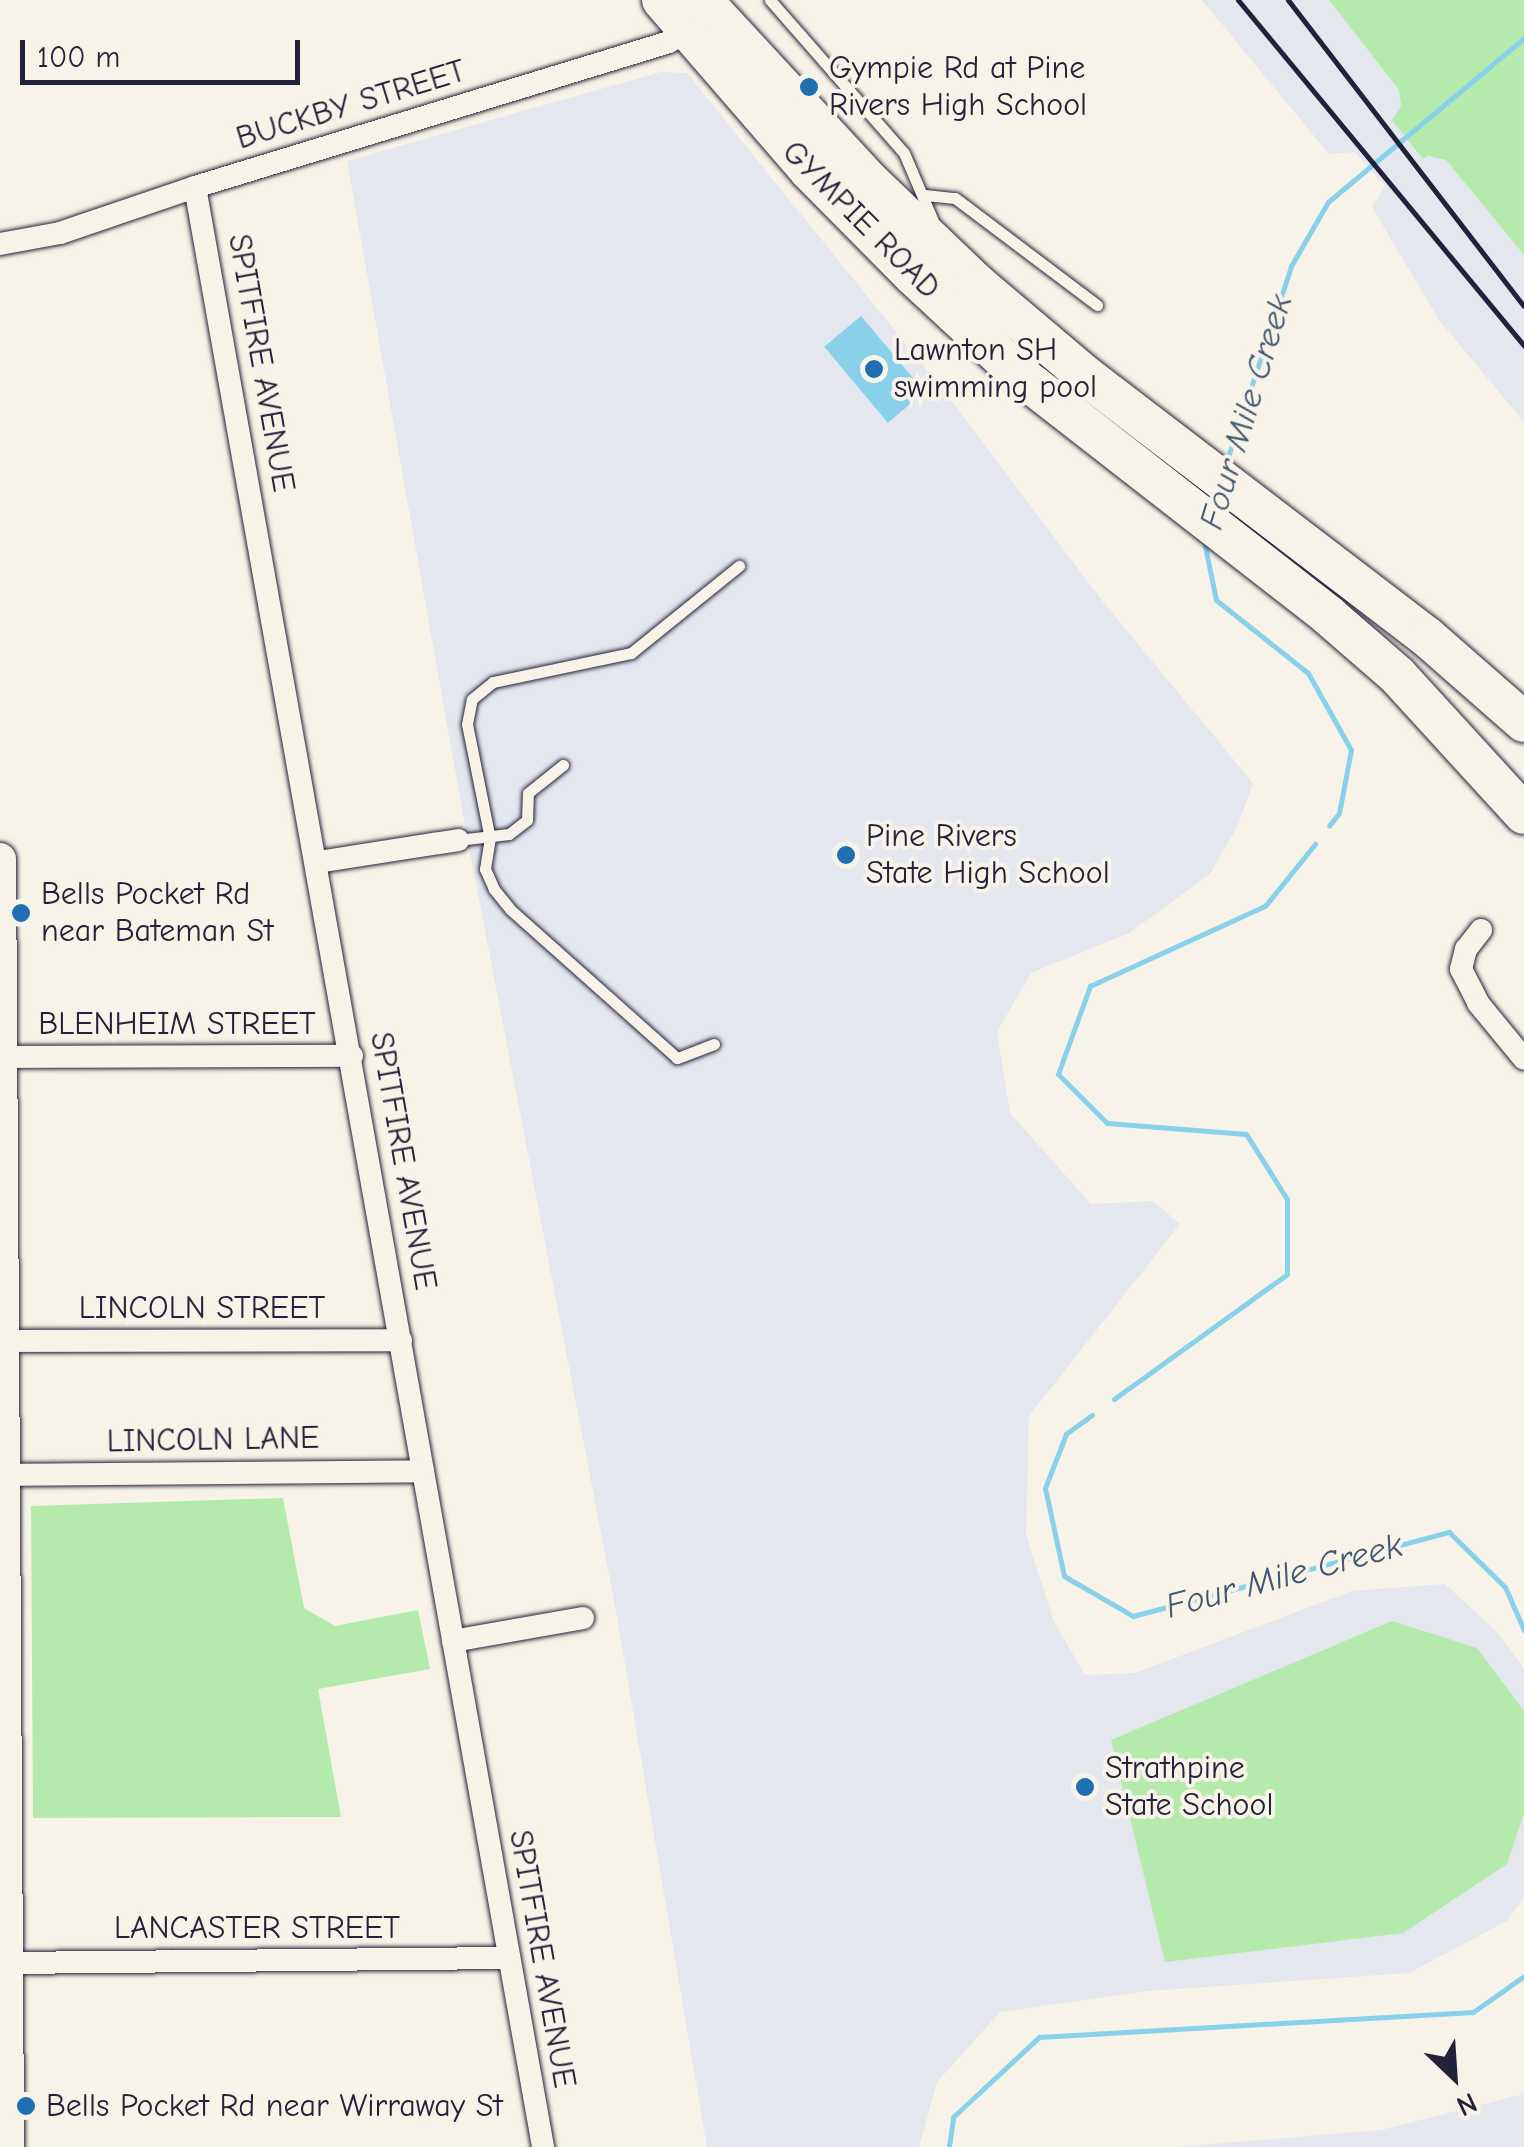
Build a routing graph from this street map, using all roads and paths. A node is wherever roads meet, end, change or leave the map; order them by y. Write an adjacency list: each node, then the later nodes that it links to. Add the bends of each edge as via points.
1 (662, 0): 3 (highway, GYMPIE ROAD)
2 (770, 0): 5 (lane, GYMPIE ROAD, via 888,132)
3 (708, 15): 4 (street, BUCKBY STREET); 7 (highway, GYMPIE ROAD); 10 (highway, GYMPIE ROAD, via 809,170 1025,379)
4 (195, 187): 6 (street, BUCKBY STREET, via 34,241); 18 (street, SPITFIRE AVENUE)
5 (926, 195): 7 (lane, GYMPIE ROAD); 8 (lane, GYMPIE ROAD, via 955,198)
6 (0, 244)
7 (941, 250): 9 (highway, GYMPIE ROAD)
8 (1098, 305)
9 (1143, 419): 10 (street, via 1142,444); 12 (highway, GYMPIE ROAD, via 1426,636)
10 (1126, 460): 14 (highway, GYMPIE ROAD, via 1397,676)
11 (739, 566): 15 (lane, via 632,652 505,678 472,699 467,724)
12 (1524, 722)
13 (563, 765): 15 (lane, via 528,793 527,820)
14 (1524, 814)
15 (490, 838): 16 (lane); 21 (lane, via 485,870 510,909 677,1058)
16 (458, 840): 18 (street)
17 (0, 859): 20 (main road)
18 (318, 862): 22 (street, SPITFIRE AVENUE)
19 (1481, 930): 24 (street, via 1461,969 1478,1003)
20 (0, 939): 23 (main road)
21 (714, 1044)
22 (352, 1056): 23 (street, BLENHEIM STREET); 27 (street, SPITFIRE AVENUE)
23 (2, 1057): 25 (main road)
24 (1524, 1059)
25 (1, 1220): 26 (main road)
26 (3, 1340): 27 (street, LINCOLN STREET); 29 (main road)
27 (401, 1340): 28 (street, SPITFIRE AVENUE)
28 (423, 1471): 29 (street, LINCOLN LANE); 31 (street, SPITFIRE AVENUE)
29 (2, 1494): 32 (main road)
30 (583, 1618): 31 (street)
31 (452, 1641): 33 (street, SPITFIRE AVENUE)
32 (3, 1780): 34 (main road)
33 (509, 1958): 34 (street, LANCASTER STREET); 36 (street, SPITFIRE AVENUE)
34 (6, 1963): 35 (main road)
35 (8, 2147)
36 (542, 2147)

